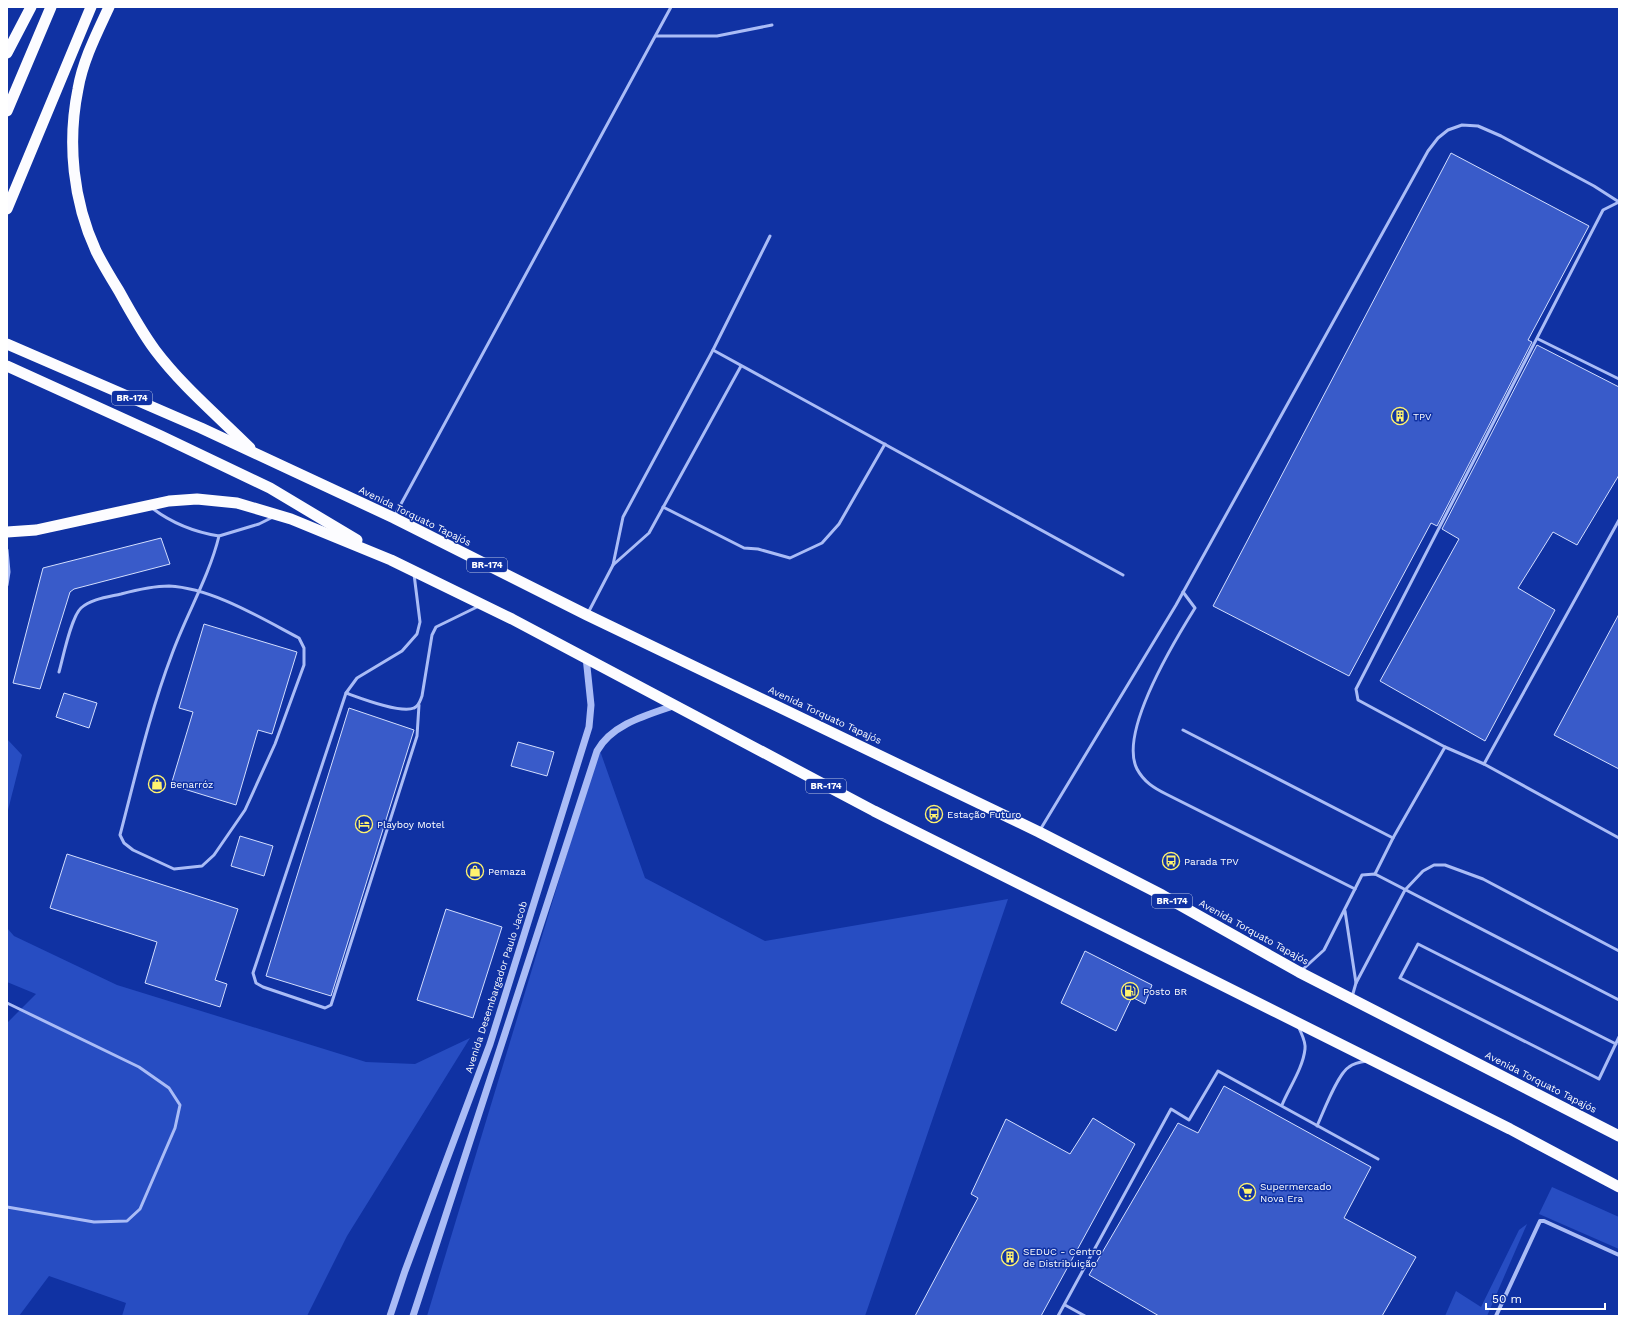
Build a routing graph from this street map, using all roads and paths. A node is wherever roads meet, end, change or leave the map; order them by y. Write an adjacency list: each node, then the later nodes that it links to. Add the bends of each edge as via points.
1 (31, 7): 8 (highway)
2 (51, 7): 9 (highway)
3 (91, 7): 11 (highway)
4 (109, 7): 20 (highway, via 87,57 78,87 73,120 76,183 84,220 96,252 155,350 180,379)
5 (671, 7): 7 (lane)
6 (772, 25): 7 (lane, via 717,36)
7 (656, 36): 24 (lane)
8 (7, 53)
9 (7, 111)
10 (1619, 202): 13 (lane, via 1604,210); 35 (lane, via 1594,186 1478,126 1462,125 1448,130 1438,138 1428,151)
11 (7, 209)
12 (770, 236): 15 (lane)
13 (1538, 339): 18 (lane); 44 (lane, via 1356,689 1358,700)
14 (7, 344): 20 (highway, Avenida Torquato Tapajós / BR-174)
15 (713, 350): 17 (lane); 30 (lane, via 623,517)
16 (7, 366): 29 (highway, via 270,488)
17 (741, 366): 19 (lane); 22 (lane)
18 (1619, 379)
19 (885, 444): 22 (lane, via 839,524 822,542 790,558 744,548); 32 (lane)
20 (256, 454): 24 (highway, Avenida Torquato Tapajós / BR-174)
21 (148, 505): 23 (highway, BR-174, via 197,499 237,503); 26 (highway, BR-174, via 36,530); 27 (lane, via 179,526)
22 (663, 507): 30 (lane, via 649,533)
23 (279, 514): 27 (lane, via 259,524); 29 (highway, BR-174)
24 (394, 518): 37 (highway, Avenida Torquato Tapajós / BR-174)
25 (1619, 520): 45 (lane)
26 (7, 532)
27 (219, 536): 34 (lane, via 213,560)
28 (7, 550): 33 (lane)
29 (390, 560): 31 (highway, BR-174)
30 (613, 565): 37 (lane)
31 (413, 571): 36 (highway, BR-174); 40 (lane, via 420,622 417,634 402,651 357,678)
32 (1123, 575)
33 (7, 585)
34 (197, 592): 34 (lane, via 171,655 120,835 124,843 133,850 174,870 202,866 214,855 245,810 276,744 304,665 304,648 299,638 235,605); 39 (lane, via 170,586 149,587 97,599 80,608 72,623)
35 (1183, 592): 46 (lane); 50 (lane, via 1195,608 1157,672 1146,697 1132,745 1136,768 1147,784)
36 (482, 604): 38 (highway, BR-174); 41 (lane, via 436,627 432,635)
37 (587, 615): 46 (highway, Avenida Torquato Tapajós / BR-174)
38 (586, 657): 42 (highway, BR-174); 71 (street, Avenida Desembargador Paulo Jacob, via 592,705 589,727 490,1044 405,1271)
39 (59, 672)
40 (346, 693): 41 (lane, via 399,709 413,709); 41 (lane, via 253,973 256,983 263,988 325,1008 335,999 416,736)
41 (419, 705)
42 (676, 705): 59 (highway, BR-174, via 870,809); 72 (street, via 646,715 618,729 602,742 596,752)
43 (1183, 730): 47 (lane)
44 (1445, 747): 45 (lane); 47 (lane)
45 (1484, 764): 48 (lane)
46 (1039, 832): 54 (highway, Avenida Torquato Tapajós / BR-174, via 1162,895)
47 (1393, 838): 49 (lane)
48 (1619, 838)
49 (1375, 874): 50 (lane, via 1362,875); 51 (lane)
50 (1355, 889): 52 (lane)
51 (1405, 890): 53 (lane, via 1423,871 1434,865 1445,865 1483,879); 55 (lane); 57 (lane)
52 (1345, 911): 54 (lane, via 1324,950); 55 (lane)
53 (1619, 951)
54 (1299, 972): 56 (highway, Avenida Torquato Tapajós / BR-174)
55 (1356, 983): 56 (lane)
56 (1351, 998): 65 (highway, Avenida Torquato Tapajós / BR-174)
57 (1619, 1000)
58 (7, 1003): 68 (lane, via 140,1067 169,1088 180,1105 175,1128 140,1209 127,1221 94,1222)
59 (1296, 1023): 62 (highway, BR-174); 63 (lane, via 1303,1036 1305,1050)
60 (1619, 1037): 61 (lane)
61 (1616, 1044): 61 (lane, via 1599,1079 1400,978 1418,944)
62 (1373, 1061): 64 (lane, via 1359,1062 1347,1068 1341,1075); 67 (highway, BR-174)
63 (1282, 1106): 64 (lane); 70 (lane, via 1218,1070 1189,1120 1171,1109)
64 (1317, 1126): 66 (lane)
65 (1619, 1136)
66 (1378, 1159)
67 (1619, 1187)
68 (7, 1207)
69 (1619, 1255): 75 (street, via 1544,1220 1538,1223)
70 (1064, 1305): 73 (lane); 74 (lane)
71 (391, 1316)
72 (413, 1316)
73 (1058, 1316)
74 (1085, 1316)
75 (1496, 1316)

